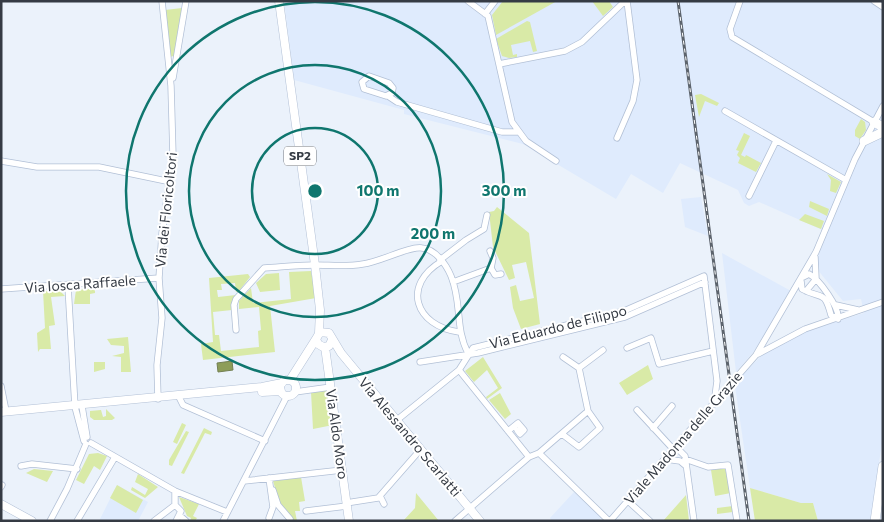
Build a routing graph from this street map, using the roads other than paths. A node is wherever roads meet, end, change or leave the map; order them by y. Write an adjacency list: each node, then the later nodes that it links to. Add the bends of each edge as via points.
1 (162, 1): 12 (street, Via dei Floricoltori)
2 (186, 1): 12 (street)
3 (279, 1): 32 (main road, SP2)
4 (468, 1): 10 (street)
5 (495, 1): 10 (street)
6 (740, 1): 16 (street, via 730,29 732,37)
7 (874, 1): 9 (street)
8 (626, 2): 11 (street, via 582,42 565,51); 20 (street, via 637,80 633,101)
9 (883, 7)
10 (485, 14): 11 (street)
11 (499, 64): 18 (street, via 512,122)
12 (171, 86): 26 (street, Via dei Floricoltori, via 174,156)
13 (388, 96): 13 (street, via 392,91 389,83 369,76 363,80 366,91); 18 (street, via 397,102 502,132)
14 (883, 106): 16 (street)
15 (725, 111): 21 (street)
16 (878, 121): 17 (highway); 22 (street)
17 (883, 127)
18 (518, 132): 24 (street)
19 (883, 132): 22 (highway)
20 (617, 138)
21 (776, 140): 25 (street); 27 (street)
22 (864, 141): 25 (street)
23 (1, 161): 26 (street, via 38,167 99,167)
24 (556, 161)
25 (846, 180): 30 (street)
26 (170, 182): 35 (street, Via dei Floricoltori)
27 (749, 196)
28 (487, 215): 31 (street, via 484,229)
29 (490, 252): 33 (street, via 493,258)
30 (816, 252): 36 (street); 38 (street)
31 (441, 261): 32 (street, via 432,251 417,248 363,264 343,267); 39 (street); 49 (street, via 423,278 419,305 433,324)
32 (315, 264): 46 (main road, SP2); 48 (street, via 264,268 236,299)
33 (491, 268): 34 (street, via 495,275); 39 (street)
34 (501, 274)
35 (158, 278): 40 (street, Via Iosca Raffaele); 65 (street, Via dei Floricoltori, via 162,318)
36 (801, 278): 38 (street, via 809,274); 42 (street, via 800,285); 55 (street)
37 (704, 279): 53 (street); 54 (street, Via Eduardo de Filippo, via 625,317); 54 (street, Via Eduardo de Filippo, via 624,311 473,348)
38 (816, 279): 42 (street); 44 (street)
39 (453, 282): 49 (street, via 460,307)
40 (68, 286): 41 (street, Via Iosca Raffaele); 68 (street)
41 (1, 289)
42 (806, 291): 47 (street, via 825,298 830,303 831,315)
43 (883, 302): 45 (street)
44 (836, 305): 45 (street, via 853,310); 47 (street)
45 (866, 309): 47 (street)
46 (320, 310): 50 (main road, SP2); 50 (main road, Via Alessandro Scarlatti / SP2, via 327,332)
47 (838, 319): 55 (street, via 805,330)
48 (236, 330)
49 (460, 332): 54 (street)
50 (323, 342): 60 (main road); 62 (main road, Via Aldo Moro); 73 (main road, Via Alessandro Scarlatti, via 341,353)
51 (627, 348): 53 (street, via 652,338 658,364)
52 (603, 350): 58 (street)
53 (713, 351): 67 (street, via 717,381)
54 (470, 354): 57 (street); 59 (street)
55 (756, 355): 67 (street, Viale Madonna delle Grazie)
56 (563, 357): 58 (street)
57 (420, 362)
58 (579, 368): 71 (street)
59 (459, 370): 73 (street); 76 (street)
60 (292, 382): 63 (main road); 64 (main road)
61 (1, 386): 72 (street)
62 (331, 387): 64 (street); 93 (main road, Via Aldo Moro)
63 (283, 390): 64 (main road); 66 (main road); 79 (street)
64 (295, 392)
65 (155, 396): 66 (main road); 68 (main road)
66 (176, 396): 79 (street, via 183,405)
67 (714, 404): 80 (street, Viale Madonna delle Grazie)
68 (78, 406): 72 (main road); 78 (street)
69 (672, 406): 74 (street)
70 (638, 410): 74 (street)
71 (588, 412): 77 (street); 77 (street, via 600,428 579,447)
72 (3, 413)
73 (397, 420): 81 (main road, Via Alessandro Scarlatti)
74 (653, 428): 82 (street)
75 (517, 430): 76 (street, via 520,434 524,430 518,423)
76 (508, 431): 85 (street)
77 (562, 434): 83 (street)
78 (87, 441): 84 (street); 92 (street)
79 (265, 441): 95 (street)
80 (681, 442): 82 (street, Viale Madonna delle Grazie); 86 (street)
81 (421, 449): 98 (street); 105 (main road, Via Alessandro Scarlatti)
82 (673, 451): 86 (street); 87 (street, Viale Madonna delle Grazie); 88 (street, via 673,457)
83 (539, 453): 85 (street); 120 (street)
84 (115, 456): 97 (street); 111 (street)
85 (529, 457): 105 (street)
86 (684, 457): 90 (street); 123 (street, via 708,467 728,465)
87 (666, 459): 88 (street); 99 (street, Viale Madonna delle Grazie)
88 (678, 460): 90 (street)
89 (21, 466): 92 (street, via 32,464)
90 (686, 466): 122 (street)
91 (883, 466): 124 (highway)
92 (77, 469): 114 (street)
93 (342, 470): 94 (street); 101 (main road, Via Aldo Moro)
94 (269, 478): 95 (street); 96 (street)
95 (244, 481): 107 (street)
96 (271, 489): 109 (street, via 273,507); 110 (street, via 278,505)
97 (175, 491): 103 (street); 107 (street)
98 (380, 496): 101 (street); 102 (street)
99 (628, 501): 120 (street, Viale Madonna delle Grazie); 121 (street)
100 (1, 504): 113 (main road)
101 (347, 504): 106 (street); 117 (main road, Via Aldo Moro)
102 (384, 504)
103 (175, 505): 108 (street, via 181,512); 112 (street)
104 (883, 506): 125 (highway)
105 (470, 509): 118 (street); 119 (main road, Via Alessandro Scarlatti)
106 (306, 511)
107 (227, 512): 116 (street)
108 (177, 518): 115 (street)
109 (269, 518)
110 (290, 519)
111 (78, 520)
112 (156, 520)
113 (32, 521)
114 (50, 521)
115 (186, 521)
116 (223, 521)
117 (349, 521)
118 (455, 521)
119 (480, 521)
120 (610, 521)
121 (650, 521)
122 (694, 521)
123 (737, 521)
124 (875, 521)
125 (881, 521)

